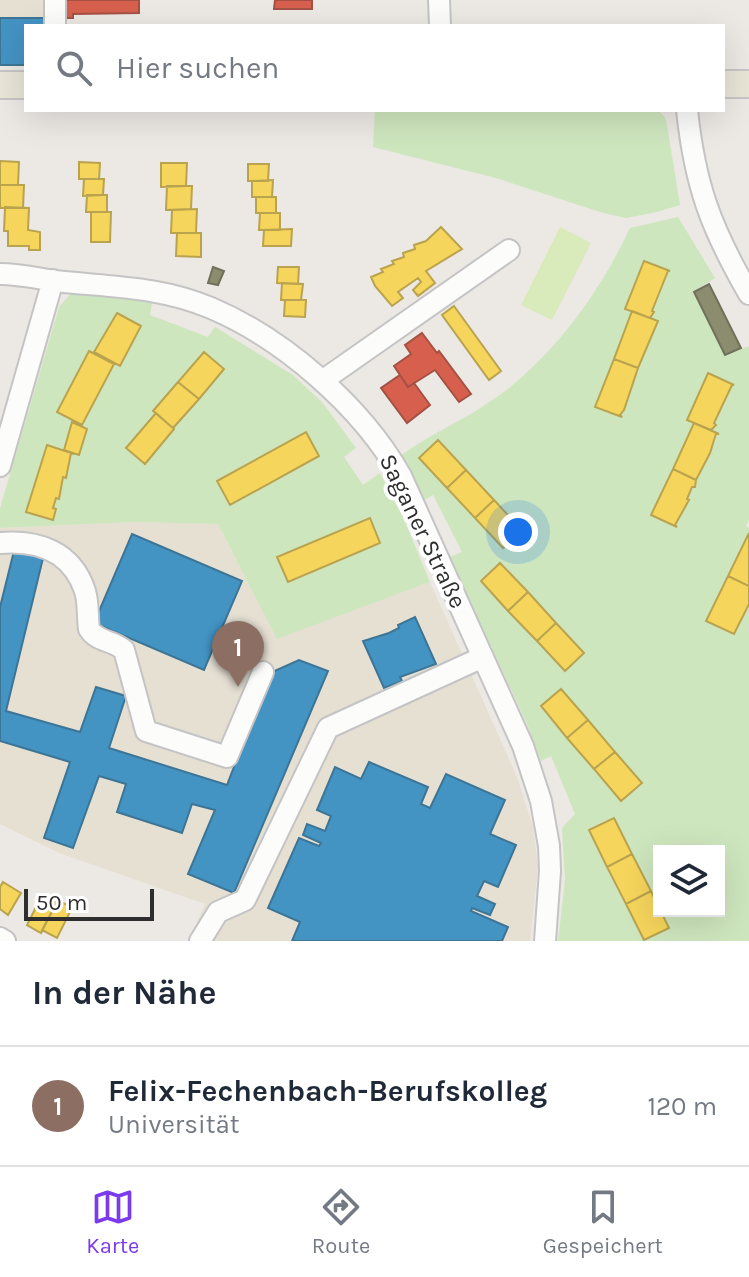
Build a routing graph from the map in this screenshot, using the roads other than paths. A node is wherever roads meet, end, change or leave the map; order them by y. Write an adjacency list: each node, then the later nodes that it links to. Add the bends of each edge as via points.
1 (55, 0): 3 (street)
2 (439, 0): 4 (street)
3 (55, 24)
4 (440, 24)
5 (725, 84): 6 (main road)
6 (749, 84)
7 (0, 85): 8 (main road)
8 (24, 85)
9 (687, 112): 13 (street, via 691,150 714,230)
10 (509, 250): 14 (street)
11 (0, 274): 12 (street, Saganer Straße)
12 (53, 280): 14 (street, Saganer Straße, via 136,287 209,307 252,328); 15 (street)
13 (749, 294)
14 (322, 381): 17 (street, Saganer Straße, via 391,458)
15 (0, 466)
16 (0, 543): 18 (street, via 34,542 73,568 85,592 89,629 124,650 146,731 227,757)
17 (483, 657): 19 (street, via 328,728 245,900 218,912); 20 (street, Saganer Straße, via 523,746 544,812 550,871)
18 (263, 672)
19 (200, 941)
20 (545, 941)

